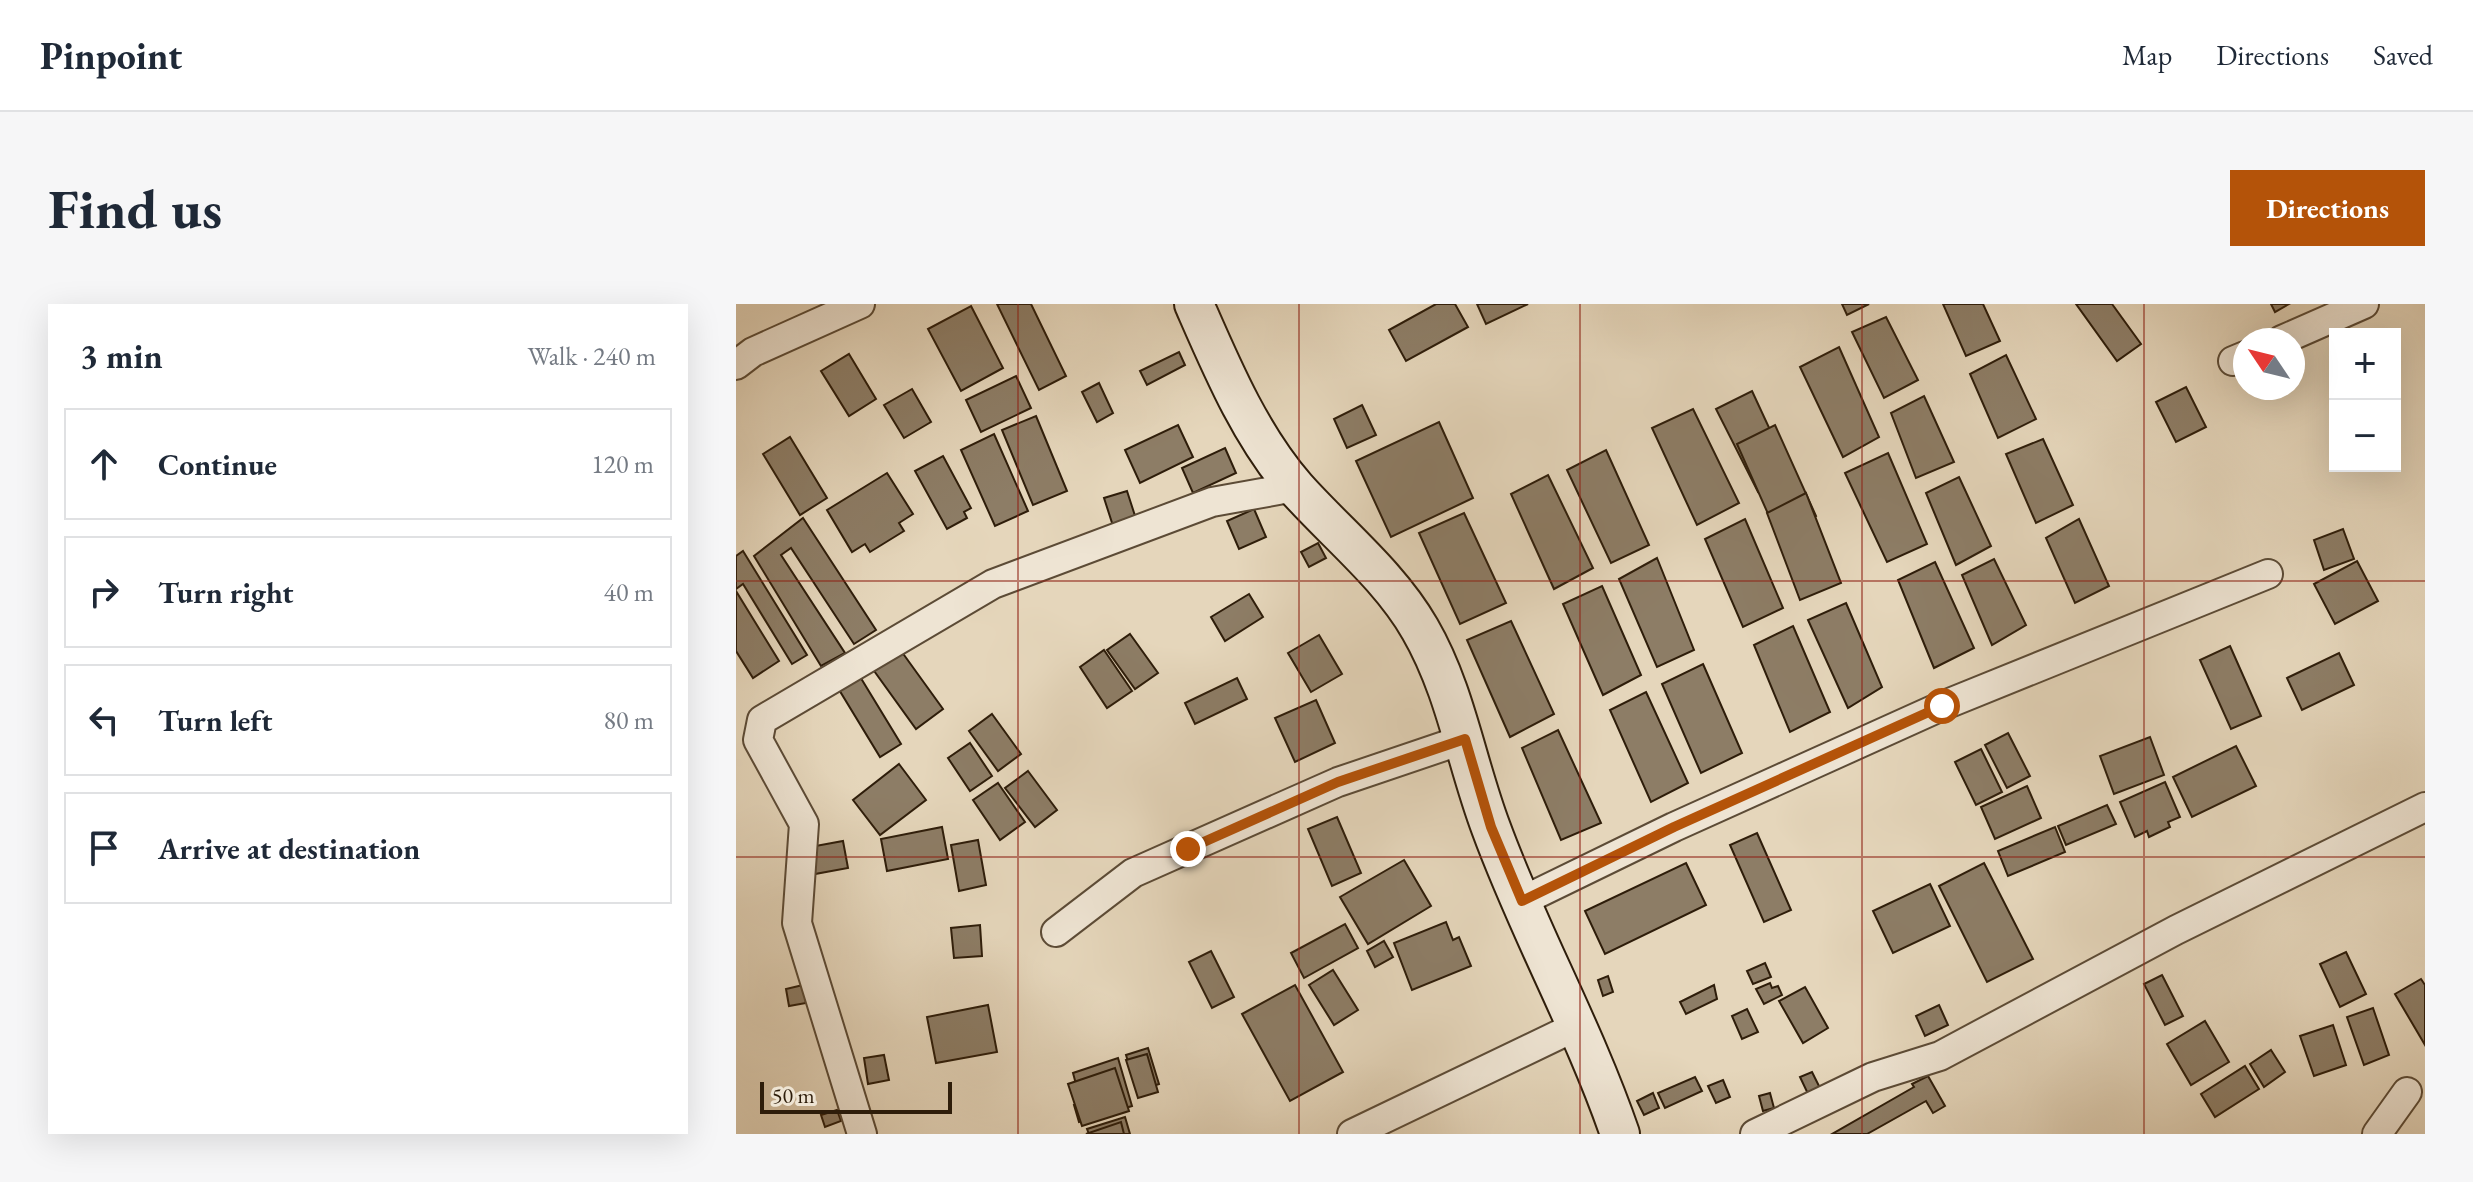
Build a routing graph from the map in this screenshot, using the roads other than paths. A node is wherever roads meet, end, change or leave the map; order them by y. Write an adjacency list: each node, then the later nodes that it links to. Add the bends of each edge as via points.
1 (860, 304): 5 (street, via 753,352)
2 (1194, 304): 6 (street, via 1259,439)
3 (2364, 304): 4 (street)
4 (2305, 330)
5 (736, 365)
6 (1295, 487): 8 (street, via 1377,573 1419,627); 14 (street, via 1212,502 993,584 762,720 758,740 804,824 797,923)
7 (2268, 574): 10 (street, via 1928,712)
8 (1465, 739): 10 (street, via 1491,827); 11 (street, via 1338,782 1133,873)
9 (2425, 807): 17 (street, via 2176,930 1940,1056 1873,1077)
10 (1522, 901): 12 (street)
11 (1056, 932)
12 (1577, 1026): 15 (street); 16 (street)
13 (2407, 1092): 18 (street)
14 (862, 1134)
15 (1352, 1134)
16 (1620, 1134)
17 (1755, 1134)
18 (2377, 1134)

